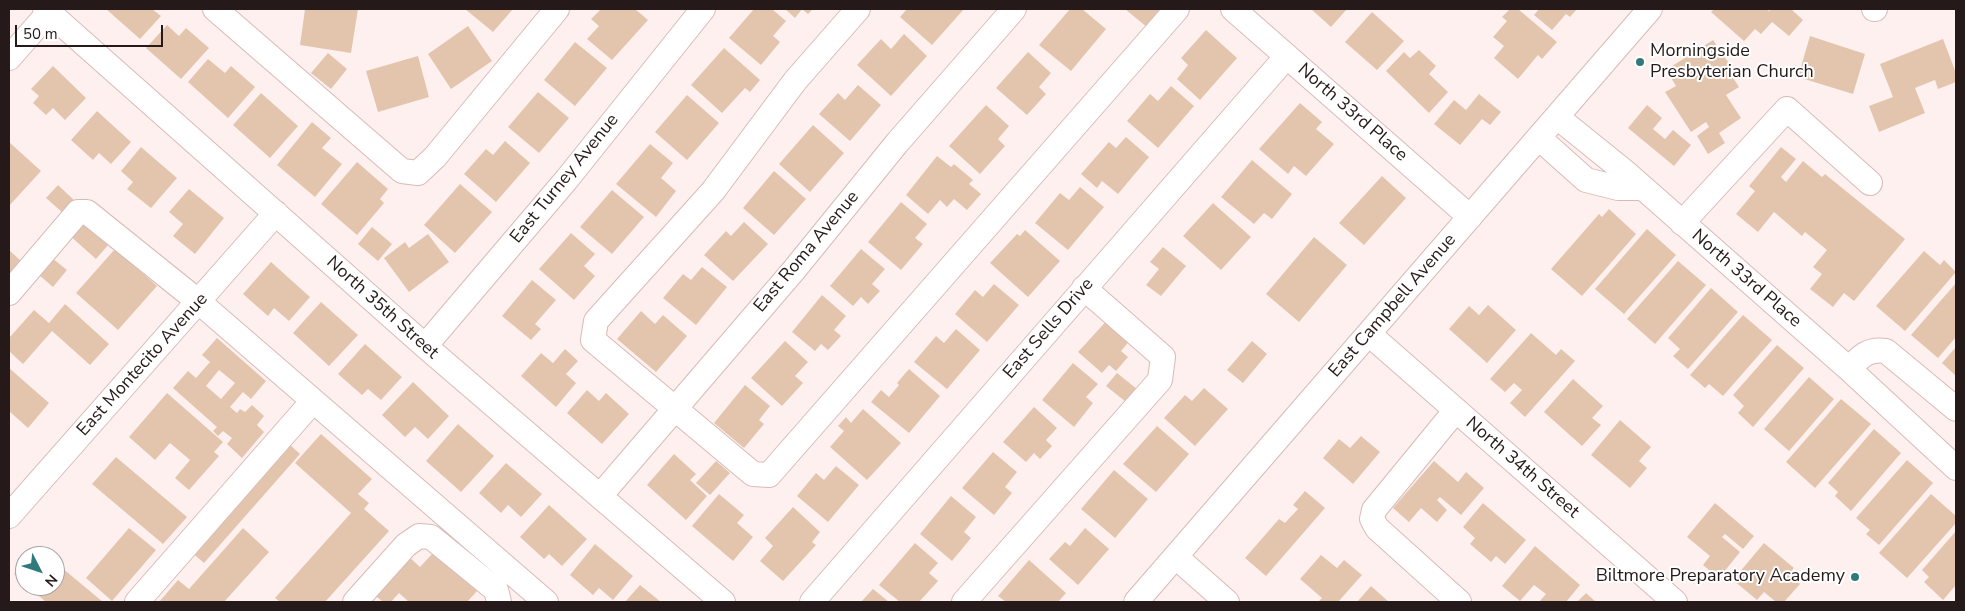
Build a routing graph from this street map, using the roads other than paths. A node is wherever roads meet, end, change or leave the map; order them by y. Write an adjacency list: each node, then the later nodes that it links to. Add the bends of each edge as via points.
1 (557, 9): 9 (street, via 435,157 418,173 402,171)
2 (703, 9): 25 (street, East Turney Avenue, via 567,178)
3 (858, 9): 28 (street, via 795,82 713,191 596,321 593,340)
4 (1014, 9): 28 (street, East Roma Avenue)
5 (1177, 9): 28 (street, via 768,474 753,474)
6 (1233, 9): 10 (street, North 33rd Place)
7 (1650, 9): 12 (street, East Campbell Avenue)
8 (49, 10): 11 (street); 18 (street, North 35th Street)
9 (229, 13)
10 (1287, 56): 19 (street, North 33rd Place); 21 (street, East Sells Drive)
11 (9, 58)
12 (1557, 117): 13 (street, East Campbell Avenue); 14 (street, North 33rd Place)
13 (1539, 138): 16 (street, via 1586,180); 19 (street, East Campbell Avenue)
14 (1615, 164): 16 (street); 17 (street, North 33rd Place)
15 (1870, 183): 20 (street, via 1787,109)
16 (1599, 184): 17 (street)
17 (1643, 188): 20 (street, North 33rd Place)
18 (276, 213): 23 (street, East Montecito Avenue); 25 (street, North 35th Street)
19 (1470, 217): 24 (street, East Campbell Avenue)
20 (1682, 223): 26 (street, North 33rd Place)
21 (1084, 288): 40 (street, East Sells Drive); 41 (street, via 1163,357 1160,380)
22 (9, 293): 23 (street, via 78,212 87,212)
23 (199, 302): 27 (street); 33 (street, East Montecito Avenue)
24 (1369, 334): 30 (street, North 34th Street); 34 (street, East Campbell Avenue)
25 (425, 346): 32 (street, North 35th Street)
26 (1849, 369): 29 (street, via 1862,355 1875,349 1886,351); 31 (street, North 33rd Place)
27 (313, 401): 35 (street); 38 (street)
28 (674, 409): 32 (street, East Roma Avenue)
29 (1956, 409)
30 (1456, 410): 44 (street, via 1374,510 1372,519 1377,528); 45 (street, North 34th Street)
31 (1956, 468)
32 (600, 496): 39 (street, North 35th Street)
33 (9, 516)
34 (1176, 556): 42 (street, East Campbell Avenue); 43 (street)
35 (137, 602)
36 (355, 602): 37 (street, via 406,545 419,536 431,537 496,590)
37 (500, 602)
38 (546, 602)
39 (723, 602)
40 (812, 602)
41 (964, 602)
42 (1136, 602)
43 (1227, 602)
44 (1459, 602)
45 (1675, 602)

